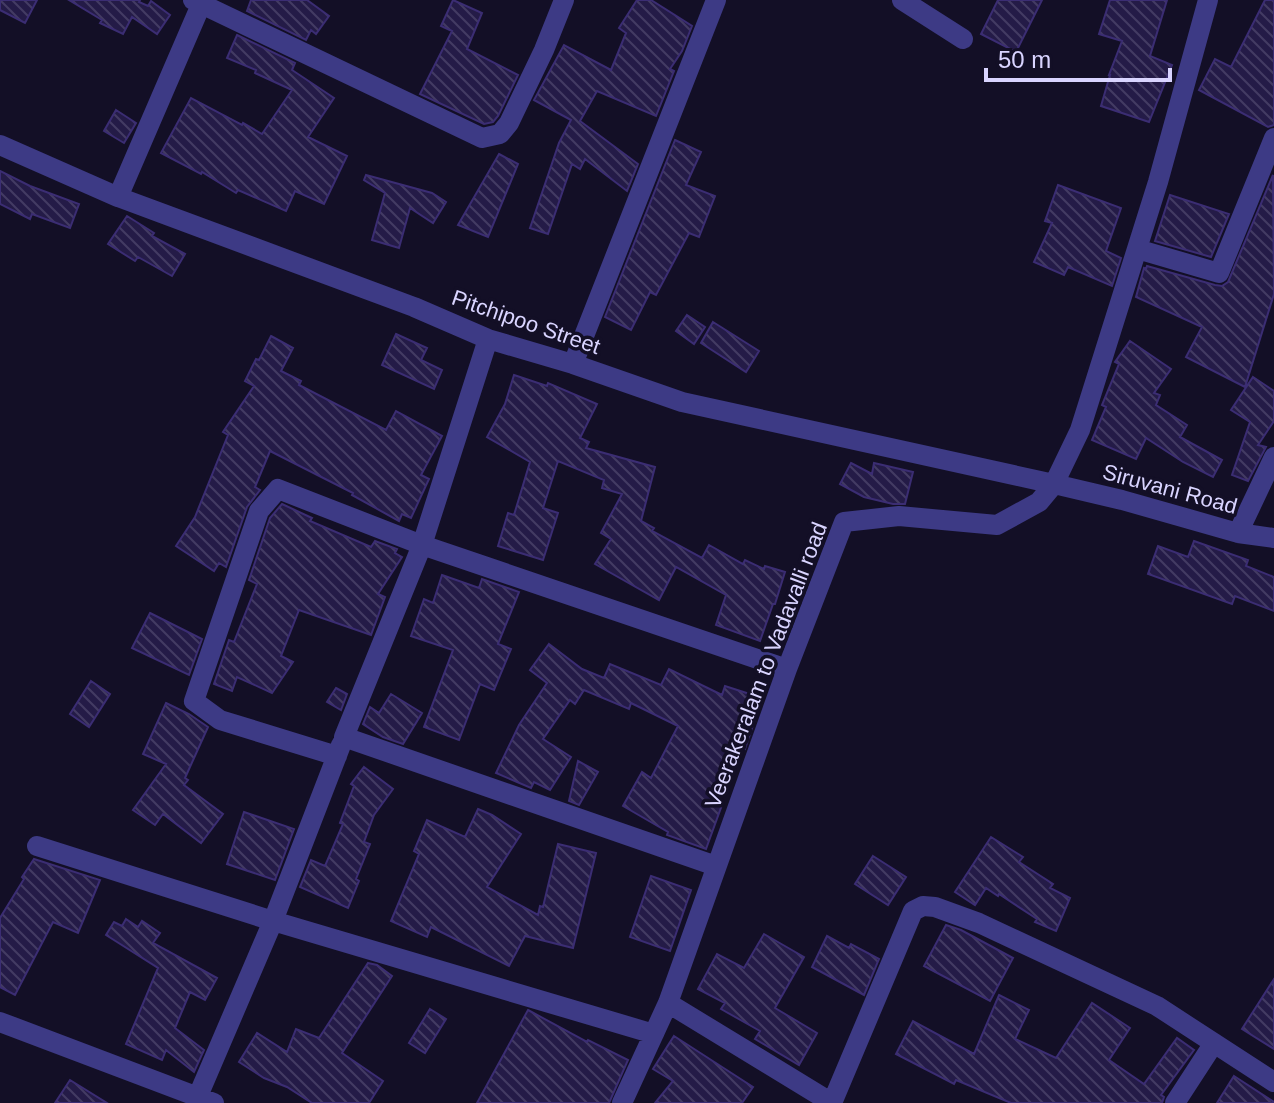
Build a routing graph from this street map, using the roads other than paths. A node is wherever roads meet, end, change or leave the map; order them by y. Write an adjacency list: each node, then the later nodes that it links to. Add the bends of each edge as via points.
1 (564, 0): 5 (street, via 509,123 500,134 482,138)
2 (716, 0): 12 (street)
3 (902, 0): 6 (street)
4 (1208, 0): 10 (street, Veerakeralam to Vadavalli road)
5 (199, 1): 9 (street)
6 (963, 39)
7 (1274, 138): 10 (street, via 1219,273)
8 (0, 145): 9 (street, Pitchipoo Street)
9 (118, 197): 11 (street, Pitchipoo Street)
10 (1137, 249): 14 (street, Veerakeralam to Vadavalli road, via 1080,430)
11 (488, 339): 12 (street, Pitchipoo Street); 17 (street)
12 (573, 364): 14 (street, Pitchipoo Street, via 682,402)
13 (1274, 457): 15 (street)
14 (1054, 484): 15 (street, Siruvani Road); 18 (street, Veerakeralam to Vadavalli road, via 1039,502 997,525 899,516 844,522)
15 (1238, 533): 16 (street, Siruvani Road)
16 (1274, 538)
17 (422, 545): 18 (street); 19 (street); 19 (street, via 278,489 259,511 194,701 220,720)
18 (787, 669): 21 (street, Veerakeralam to Vadavalli road)
19 (340, 747): 21 (street); 22 (street)
20 (37, 846): 22 (street)
21 (716, 866): 23 (street, Veerakeralam to Vadavalli road)
22 (273, 921): 25 (street); 28 (street)
23 (668, 1003): 25 (street, Veerakeralam to Vadavalli road); 26 (street, via 832,1103 913,911 923,906 979,923 1157,1006)
24 (0, 1022): 28 (street)
25 (654, 1034): 29 (street, Veerakeralam to Vadavalli road)
26 (1214, 1043): 27 (street); 30 (street)
27 (1274, 1082)
28 (202, 1101)
29 (622, 1103)
30 (1175, 1103)

